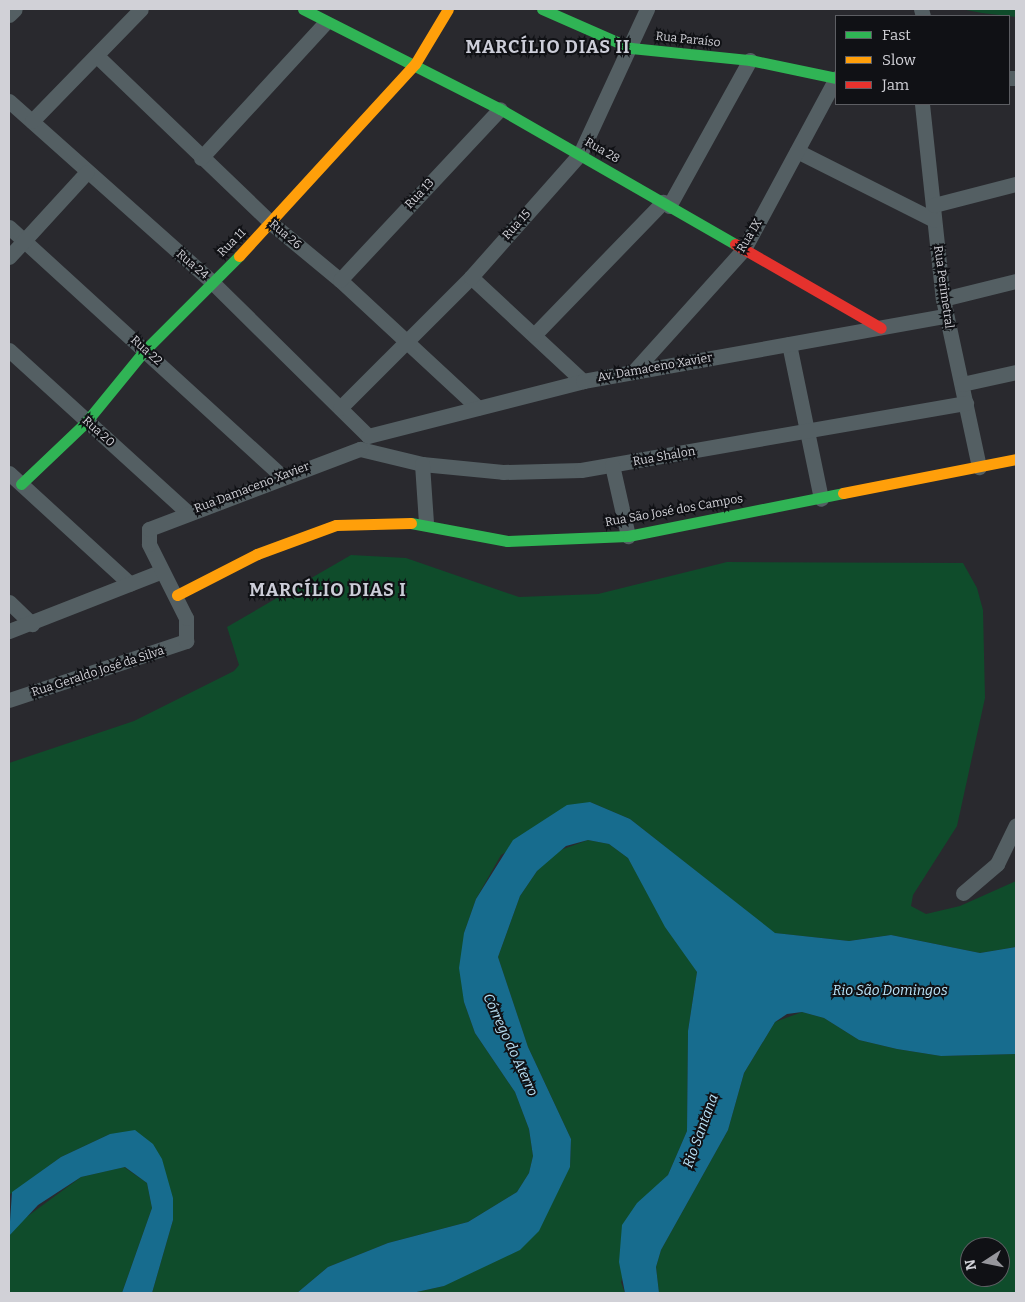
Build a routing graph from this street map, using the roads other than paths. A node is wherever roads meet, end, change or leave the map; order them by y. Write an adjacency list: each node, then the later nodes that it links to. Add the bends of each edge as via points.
1 (15, 9): 7 (street)
2 (141, 9): 10 (street)
3 (302, 9): 8 (street, Rua 28)
4 (448, 9): 12 (street, Rua 11)
5 (542, 9): 9 (street, Rua Paraíso)
6 (648, 9): 9 (street, Rua 15)
7 (9, 15)
8 (326, 23): 12 (street, Rua 28); 21 (street)
9 (631, 48): 11 (street, Rua Paraíso); 20 (street, Rua 15)
10 (96, 56): 18 (street); 21 (street, Rua 26)
11 (750, 60): 13 (street, Rua Paraíso); 24 (street)
12 (415, 64): 17 (street, Rua 28); 26 (street, Rua 11)
13 (835, 78)
14 (835, 80): 19 (street, Rua IX)
15 (9, 101): 18 (street, Rua 24)
16 (922, 105): 25 (street, Rua Perimetral)
17 (500, 109): 20 (street, Rua 28); 32 (street, Rua 13)
18 (32, 122): 22 (street, Rua 24)
19 (797, 151): 25 (street); 29 (street, Rua IX)
20 (580, 154): 24 (street, Rua 28); 31 (street, Rua 15)
21 (201, 158): 26 (street, Rua 26)
22 (87, 172): 28 (street); 34 (street, Rua 24)
23 (1016, 184): 25 (street)
24 (666, 204): 29 (street, Rua 28); 38 (street)
25 (934, 213): 35 (street, Rua Perimetral)
26 (271, 223): 32 (street, Rua 26); 34 (street, Rua 11)
27 (9, 227): 28 (street, Rua 22)
28 (24, 241): 30 (street); 42 (street, Rua 22)
29 (744, 249): 37 (street, Rua 28); 43 (street, Rua IX)
30 (9, 257)
31 (471, 276): 38 (street); 39 (street, Rua 15)
32 (340, 280): 39 (street, Rua 26)
33 (1016, 281): 35 (street)
34 (212, 282): 42 (street, Rua 11); 48 (street, Rua 24)
35 (943, 299): 36 (street, Rua Perimetral)
36 (946, 316): 37 (street, Av. Damaceno Xavier); 46 (street, Rua Perimetral)
37 (881, 328): 40 (street, Av. Damaceno Xavier)
38 (535, 334): 45 (street)
39 (407, 344): 48 (street, Rua 15); 49 (street, Rua 26)
40 (788, 344): 43 (street, Av. Damaceno Xavier); 51 (street)
41 (9, 350): 50 (street, Rua 20)
42 (145, 350): 50 (street, Rua 11); 58 (street, Rua 22)
43 (634, 371): 45 (street, Av. Damaceno Xavier)
44 (1016, 372): 46 (street)
45 (583, 381): 49 (street, Av. Damaceno Xavier)
46 (962, 384): 47 (street, Rua Perimetral)
47 (966, 403): 51 (street, Rua Shalon); 56 (street, Rua Perimetral)
48 (340, 408): 52 (street, Rua 24)
49 (478, 408): 52 (street, Av. Damaceno Xavier)
50 (86, 422): 59 (street, Rua 11); 61 (street, Rua 20)
51 (808, 432): 55 (street, Rua Shalon); 60 (street)
52 (364, 443): 54 (street, Rua Shalon); 58 (street, Rua Damaceno Xavier)
53 (1016, 459): 56 (street, Rua São José dos Campos)
54 (422, 464): 55 (street, Rua Shalon, via 532,473); 62 (street)
55 (612, 465): 63 (street)
56 (979, 467): 60 (street, Rua São José dos Campos)
57 (9, 473): 59 (street)
58 (282, 476): 61 (street, Rua Damaceno Xavier)
59 (21, 484): 65 (street)
60 (821, 499): 63 (street, Rua São José dos Campos)
61 (188, 513): 64 (street, Rua Damaceno Xavier, via 155,525 148,532)
62 (426, 524): 63 (street, Rua São José dos Campos, via 507,541); 66 (street, Rua São José dos Campos, via 336,524 258,554)
63 (628, 536)
64 (162, 570): 65 (street); 66 (street)
65 (130, 584): 68 (street)
66 (177, 594): 70 (street, Rua Geraldo José da Silva, via 186,618 186,640)
67 (9, 602): 68 (street)
68 (32, 624): 69 (street)
69 (9, 632)
70 (9, 700)
71 (1016, 825): 72 (street, via 998,864)
72 (963, 893)

